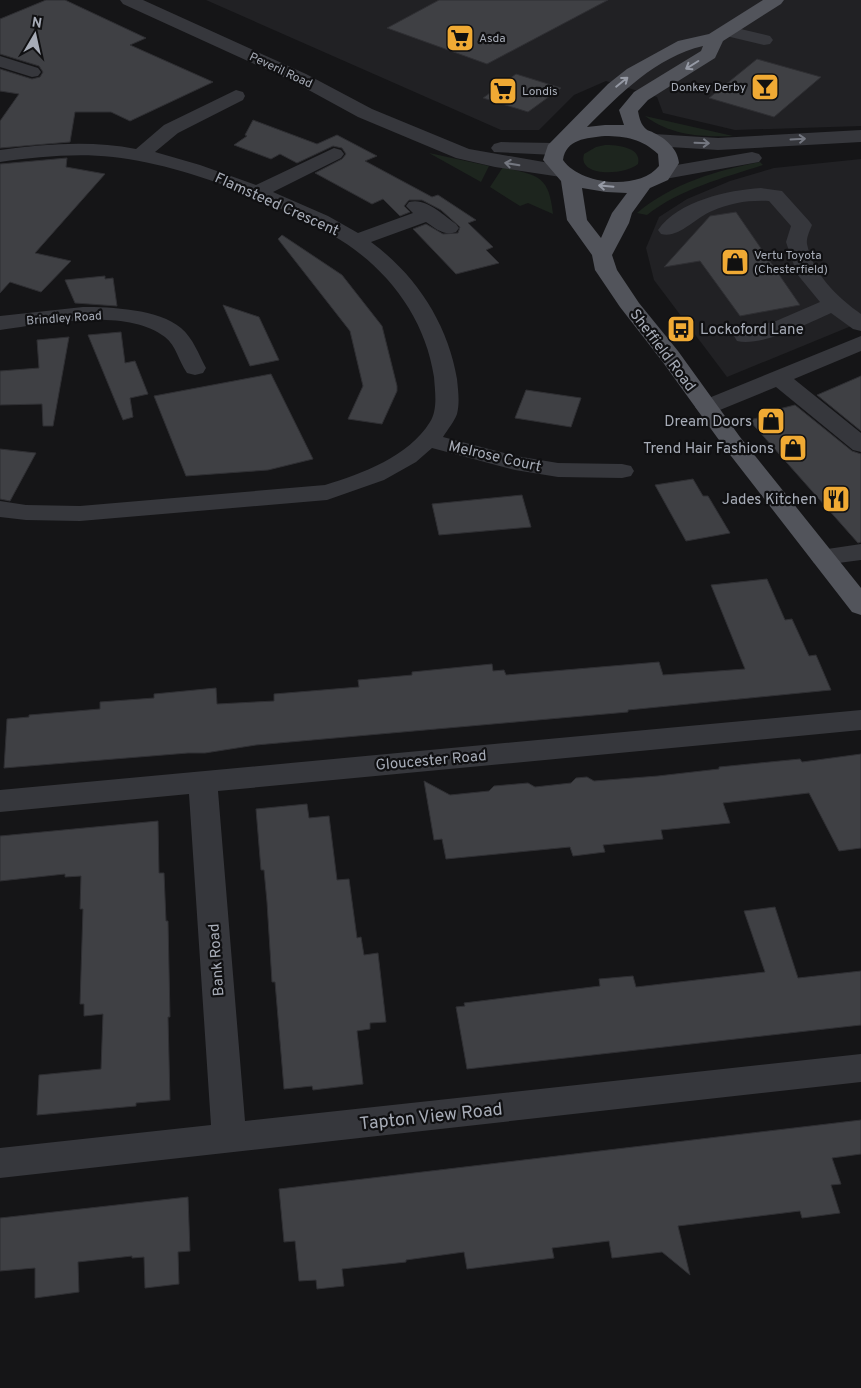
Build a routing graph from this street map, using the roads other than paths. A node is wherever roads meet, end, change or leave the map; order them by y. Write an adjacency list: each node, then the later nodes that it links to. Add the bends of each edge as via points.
1 (129, 0): 10 (street, Peveril Road, via 300,78 365,113)
2 (775, 0): 3 (main road)
3 (721, 34): 4 (street); 9 (main road, one-way to 9, via 709,54 641,96 628,110 630,119); 11 (main road, one-way to 3, via 633,73 684,45)
4 (764, 40)
5 (0, 61): 6 (street)
6 (32, 72)
7 (236, 96): 15 (street, via 171,129)
8 (861, 136): 9 (street, one-way to 8, via 718,144)
9 (647, 137): 11 (main road, via 602,130 583,133); 18 (main road, via 668,152 669,166)
10 (433, 140): 11 (street, Peveril Road, via 470,147); 19 (street, Peveril Road, one-way to 10, via 464,154)
11 (561, 143): 19 (main road, Sheffield Road, via 553,160)
12 (316, 146): 14 (street)
13 (861, 149): 18 (street, via 776,155)
14 (334, 154): 17 (street); 21 (street)
15 (140, 155): 16 (street, Flamsteed Crescent, via 41,150); 21 (street, Flamsteed Crescent)
16 (0, 156)
17 (352, 164)
18 (664, 173): 20 (main road)
19 (565, 174): 20 (main road, one-way to 19, via 605,187 586,184); 25 (main road, Sheffield Road, via 577,220)
20 (643, 184): 25 (main road, via 622,213)
21 (257, 192): 24 (street, Flamsteed Crescent, via 309,214)
22 (449, 228): 24 (street, via 422,210)
23 (668, 230): 26 (street, via 681,217 724,200 758,193 775,195 802,225 796,242 808,274)
24 (355, 241): 34 (street, Flamsteed Crescent, via 380,259 421,306 445,362 448,400 443,420)
25 (602, 255): 33 (main road, Sheffield Road, via 606,270 630,307)
26 (833, 304): 28 (street); 29 (street, via 784,326)
27 (0, 323): 31 (street, Brindley Road, via 84,315 112,314 137,318 175,333)
28 (861, 324)
29 (745, 336)
30 (861, 343): 32 (street)
31 (195, 368)
32 (778, 377): 33 (street); 35 (street)
33 (707, 407): 39 (main road, Sheffield Road)
34 (428, 440): 36 (street, Melrose Court, via 515,463 558,470); 37 (street, Flamsteed Crescent, via 404,460 372,476 326,492 73,514)
35 (861, 445)
36 (622, 471)
37 (0, 509)
38 (861, 552): 39 (street)
39 (823, 557): 40 (main road, Sheffield Road)
40 (861, 606)
41 (861, 720): 42 (street, Gloucester Road)
42 (203, 782): 43 (street, Gloucester Road); 45 (street, Bank Road)
43 (0, 801)
44 (861, 1068): 45 (street, Tapton View Road)
45 (229, 1139): 46 (street, Tapton View Road)
46 (0, 1163)

